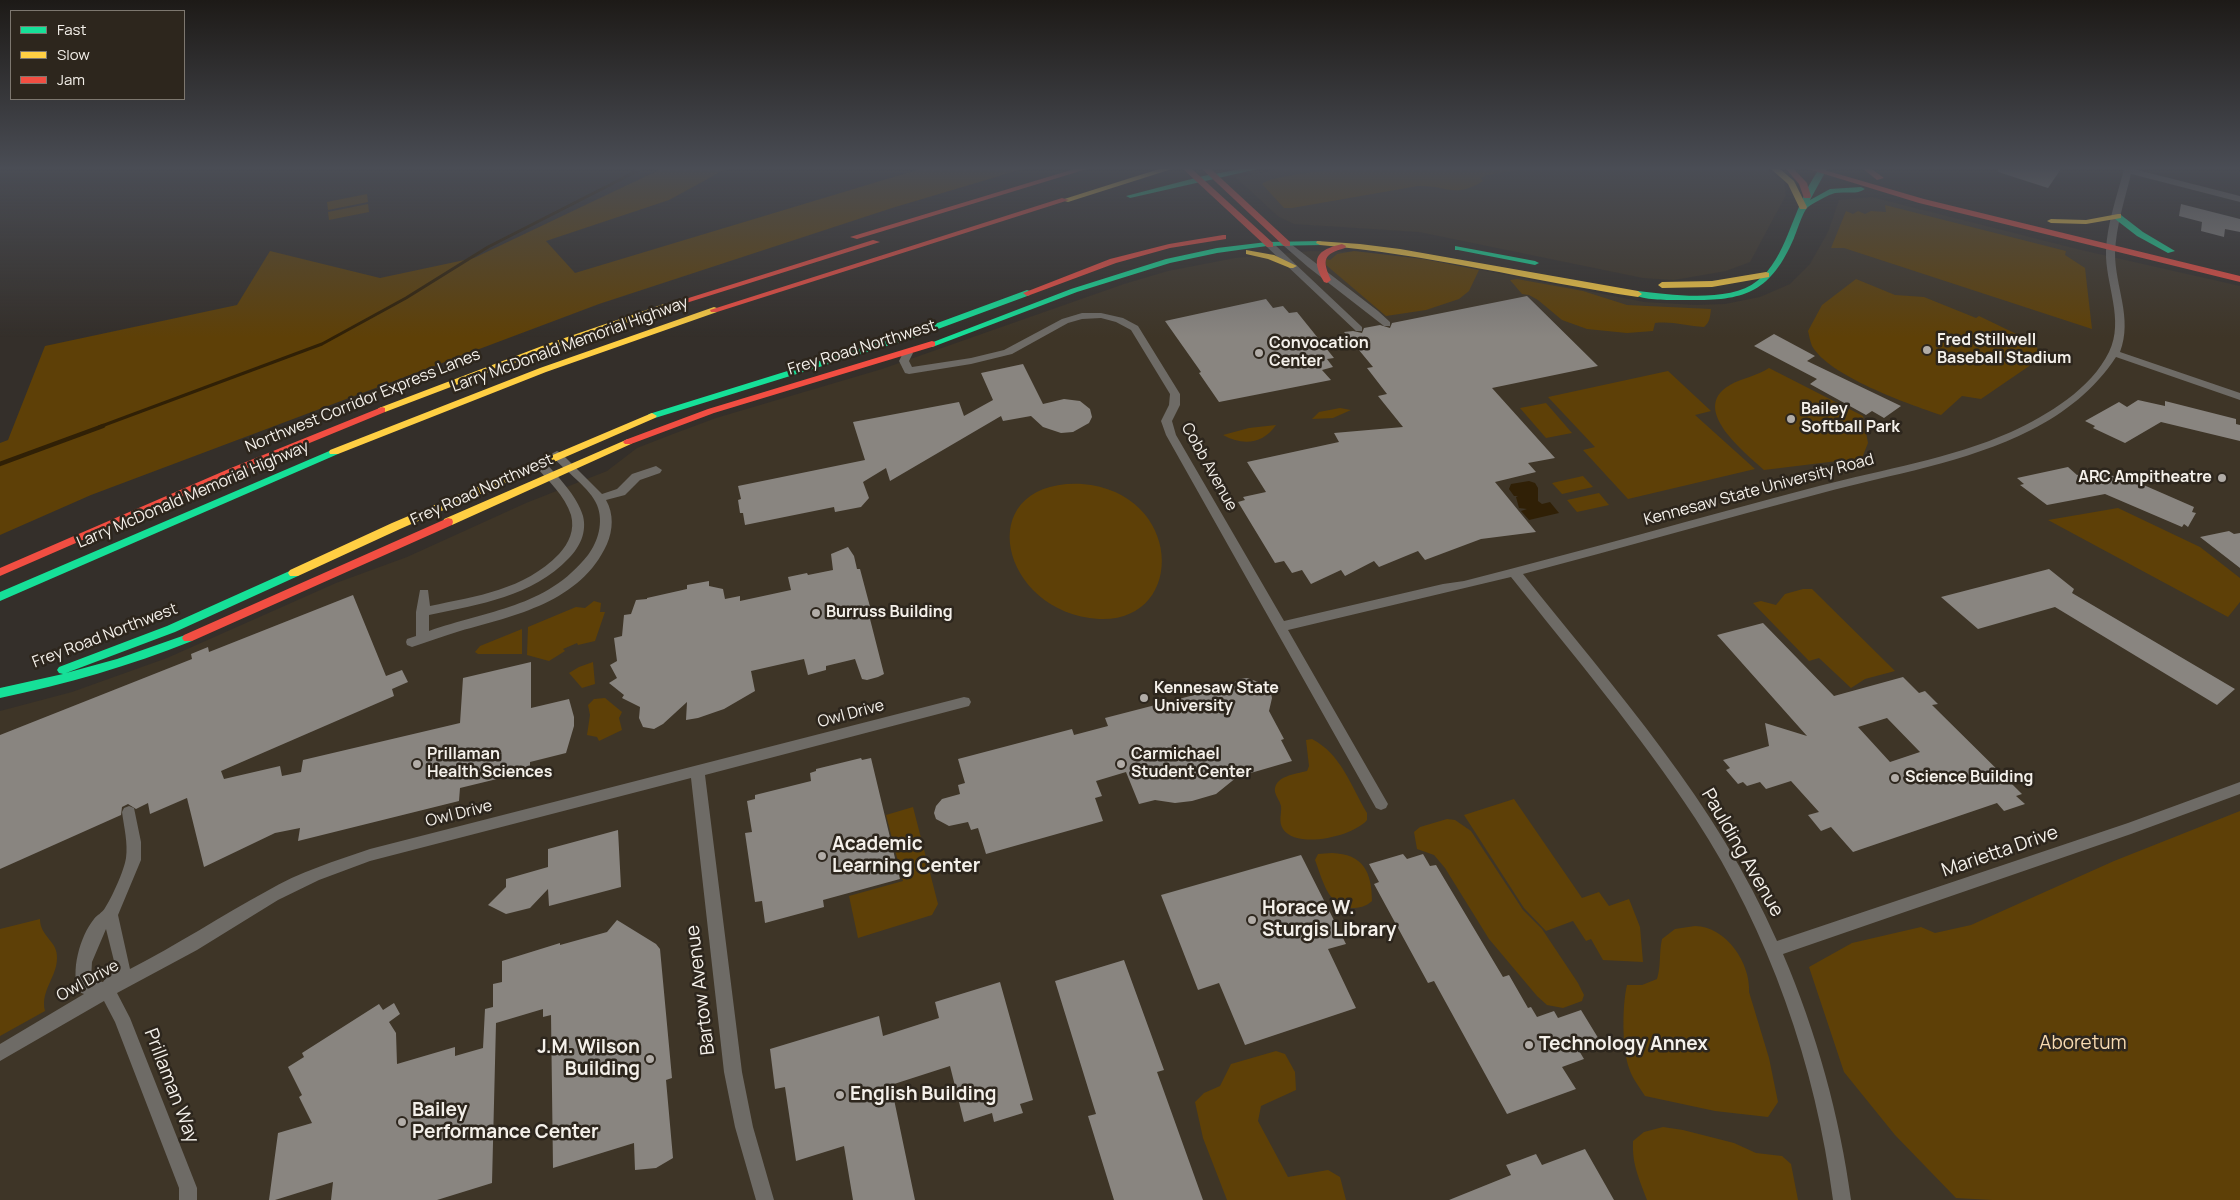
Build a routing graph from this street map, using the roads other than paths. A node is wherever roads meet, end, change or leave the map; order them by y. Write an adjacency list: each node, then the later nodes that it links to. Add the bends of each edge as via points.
1 (897, 225): 37 (main road, Larry McDonald Memorial Highway, via 644,304)
2 (935, 225): 44 (main road, Northwest Corridor Express Lanes, via 632,317 461,379 290,446)
3 (986, 225): 24 (main road, Larry McDonald Memorial Highway)
4 (1018, 225): 24 (main road)
5 (1235, 225): 13 (main road)
6 (1248, 225): 16 (main road)
7 (1267, 225): 14 (main road)
8 (1795, 225): 28 (main road, Frey Road Northwest, via 1784,252)
9 (2037, 225): 17 (main road)
10 (2063, 225): 17 (main road)
11 (2116, 225): 17 (street)
12 (2129, 225): 23 (main road)
13 (1236, 231): 16 (main road, Frey Road Northwest); 38 (main road, Frey Road Northwest, via 1113,261 916,334 664,411)
14 (1276, 233): 15 (main road, Frey Road Northwest); 16 (main road, Frey Road Northwest); 19 (main road)
15 (1345, 233)
16 (1258, 234): 18 (main road)
17 (2112, 242): 23 (main road); 30 (main road); 35 (street, Kennesaw State University Road, via 2120,328)
18 (1270, 244): 19 (main road, Frey Road Northwest); 22 (main road, Frey Road Northwest); 25 (street)
19 (1287, 244): 20 (main road, Frey Road Northwest); 31 (street)
20 (1349, 245): 28 (main road, Frey Road Northwest, via 1409,251 1665,297 1734,294 1756,288); 31 (main road, via 1332,248 1322,255 1320,265)
21 (1443, 245): 26 (main road)
22 (1213, 250): 25 (main road, via 1261,254); 34 (main road, Frey Road Northwest, via 1130,270)
23 (2171, 251): 27 (main road)
24 (885, 256): 47 (main road, Larry McDonald Memorial Highway, via 740,301 541,371 278,475)
25 (1293, 266): 33 (street)
26 (1550, 266)
27 (2240, 269)
28 (1766, 276): 29 (main road, via 1696,285)
29 (1614, 278)
30 (2240, 279)
31 (1327, 280): 32 (street)
32 (1387, 324)
33 (1359, 329)
34 (908, 353): 40 (main road, Frey Road Northwest, via 704,413); 49 (street, Cobb Avenue, via 904,361 909,371 1009,352 1077,317 1110,317 1131,325 1175,394 1176,402 1166,417 1170,435)
35 (2114, 353): 36 (street); 45 (street, Kennesaw State University Road, via 2095,378 2062,407 1999,441)
36 (2240, 397)
37 (348, 411)
38 (557, 455): 39 (main road, Frey Road Northwest); 40 (street)
39 (539, 463): 42 (street); 50 (main road, Frey Road Northwest, via 171,629)
40 (569, 469): 42 (main road, Frey Road Northwest); 43 (street)
41 (656, 470): 43 (street, via 636,478 622,492)
42 (552, 477): 48 (street, via 575,512 578,525 574,543 560,561 535,580 508,593); 50 (main road, Frey Road Northwest, via 162,649 105,669)
43 (599, 498): 48 (street, via 605,511 603,540 591,561 555,594 524,608 417,640)
44 (0, 572)
45 (1514, 572): 49 (street, Kennesaw State University Road); 57 (street, Paulding Avenue, via 1689,798 1726,858)
46 (424, 593): 48 (street)
47 (0, 597)
48 (422, 612)
49 (1280, 627): 54 (street, Cobb Avenue)
50 (0, 693)
51 (964, 702): 52 (street, Owl Drive)
52 (697, 771): 58 (street, Owl Drive, via 370,854 342,864 273,895 191,945); 61 (street, Bartow Avenue, via 732,1072 744,1127)
53 (2240, 788): 57 (street, Marietta Drive)
54 (1381, 804)
55 (129, 812): 56 (street, via 134,842 132,860)
56 (110, 914): 58 (street, via 123,967); 58 (street, via 92,939 84,962 83,981 85,987)
57 (1773, 950): 62 (street, Paulding Avenue, via 1812,1061)
58 (107, 990): 59 (street, Owl Drive); 60 (street, Prillaman Way, via 122,1018 188,1188)
59 (0, 1053)
60 (188, 1200)
61 (766, 1200)
62 (1842, 1200)

